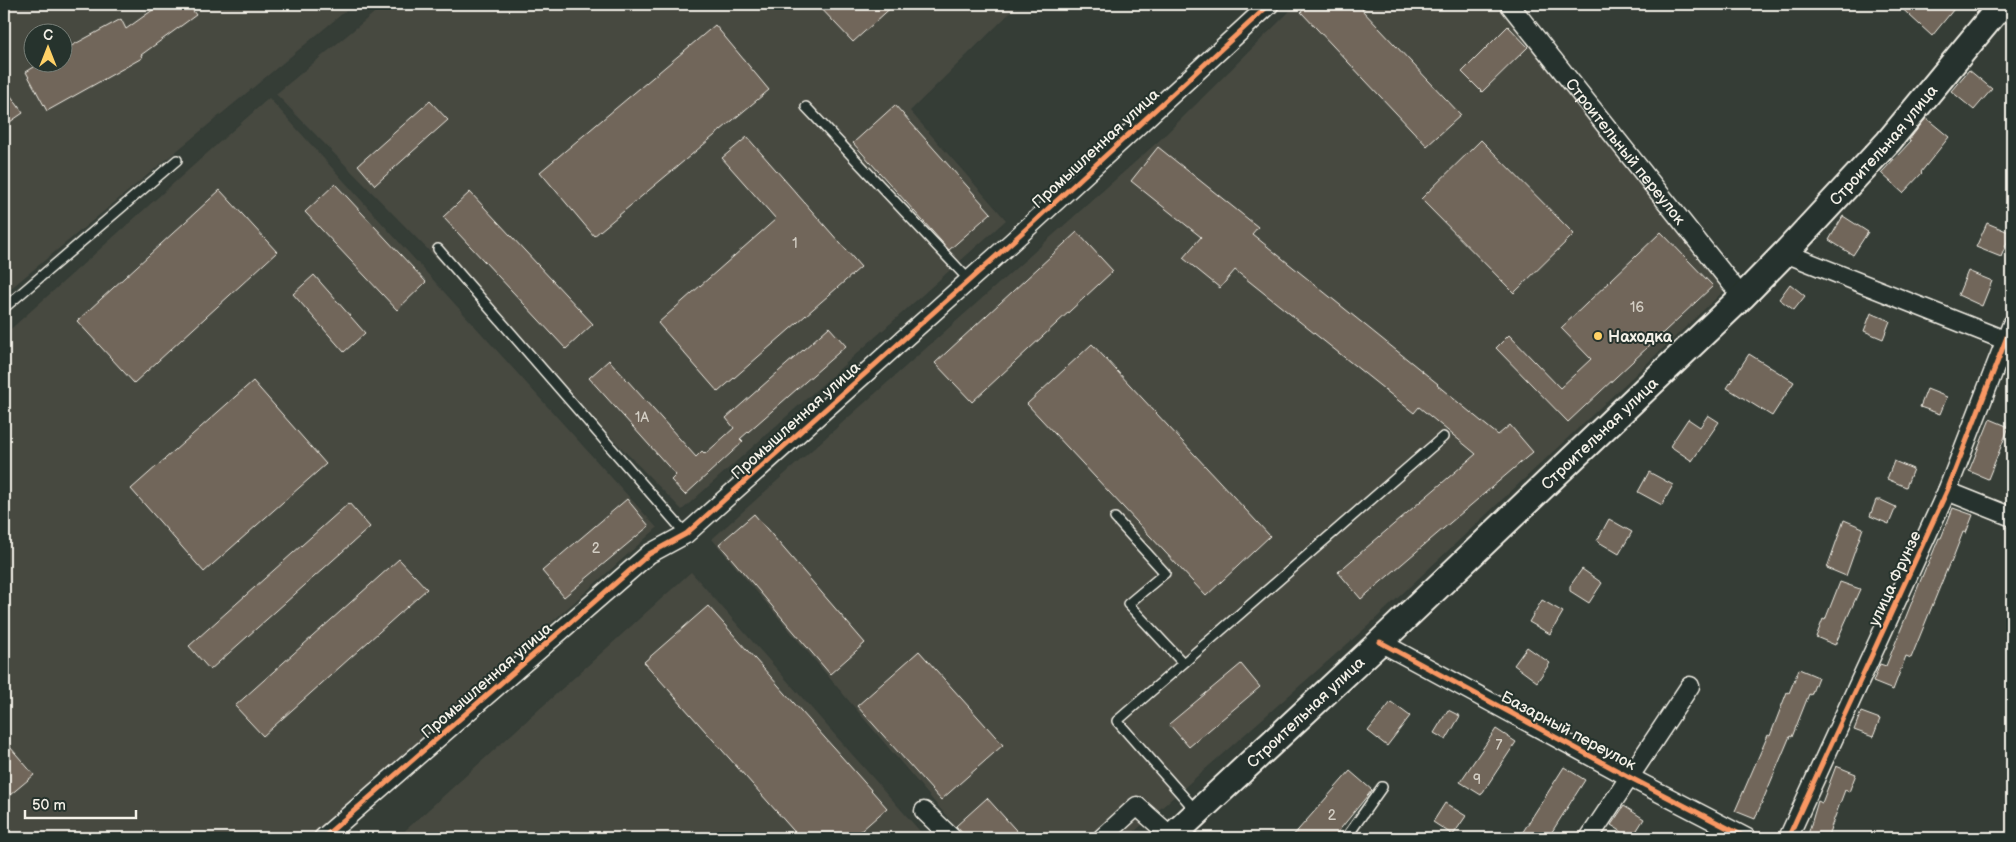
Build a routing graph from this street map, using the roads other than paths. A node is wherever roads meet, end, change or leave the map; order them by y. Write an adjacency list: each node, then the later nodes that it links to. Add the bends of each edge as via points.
1 (1270, 4): 8 (street, Промышленная улица)
2 (1509, 4): 9 (street, Строительный переулок)
3 (2002, 4): 7 (main road, Строительная улица, via 1888,142)
4 (806, 106): 8 (lane)
5 (177, 160): 10 (lane)
6 (438, 249): 16 (lane)
7 (1785, 253): 9 (main road, Строительная улица); 11 (street)
8 (968, 280): 16 (street, Промышленная улица)
9 (1742, 297): 17 (main road, Строительная улица)
10 (4, 308)
11 (2010, 336): 13 (street, улица Фрунзе)
12 (1443, 437): 18 (lane)
13 (1947, 491): 14 (street); 31 (street, улица Фрунзе)
14 (2012, 516)
15 (1115, 518): 18 (lane, via 1166,573 1128,604)
16 (686, 534): 24 (street, Промышленная улица, via 649,554)
17 (1380, 642): 20 (street, Базарный переулок); 23 (main road, Строительная улица)
18 (1184, 663): 23 (lane, via 1118,721)
19 (1690, 686): 20 (street)
20 (1630, 777): 29 (street); 30 (street, Базарный переулок)
21 (1382, 788): 28 (lane)
22 (924, 811): 25 (street)
23 (1197, 812): 27 (main road, Строительная улица)
24 (323, 838)
25 (952, 838)
26 (1102, 838): 27 (street, via 1137,806)
27 (1171, 838)
28 (1346, 838)
29 (1589, 838)
30 (1747, 838)
31 (1788, 838)

